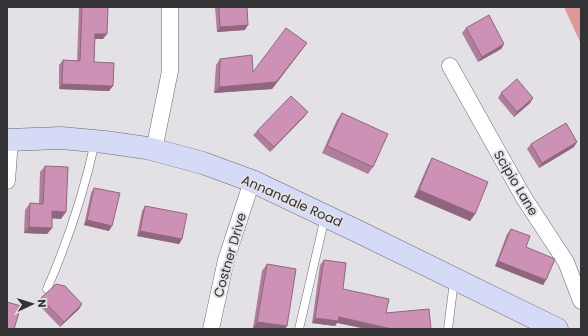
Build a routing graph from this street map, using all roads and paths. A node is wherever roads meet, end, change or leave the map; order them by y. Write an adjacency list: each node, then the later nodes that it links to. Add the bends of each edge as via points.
1 (170, 7): 5 (street, via 170,72)
2 (450, 66): 11 (street, Scipio Lane, via 524,198 566,262)
3 (8, 140): 4 (main road, Annandale Road, via 61,138); 6 (street)
4 (96, 141): 5 (main road, Annandale Road); 10 (lane, via 86,184)
5 (154, 150): 7 (main road, Annandale Road, via 203,163)
6 (7, 181)
7 (252, 182): 8 (main road, Annandale Road); 12 (street, Costner Drive, via 226,260)
8 (325, 216): 9 (main road, Annandale Road); 13 (lane)
9 (455, 278): 14 (lane); 15 (main road, Annandale Road)
10 (47, 289)
11 (581, 301)
12 (211, 329)
13 (299, 329)
14 (448, 329)
15 (557, 329)

